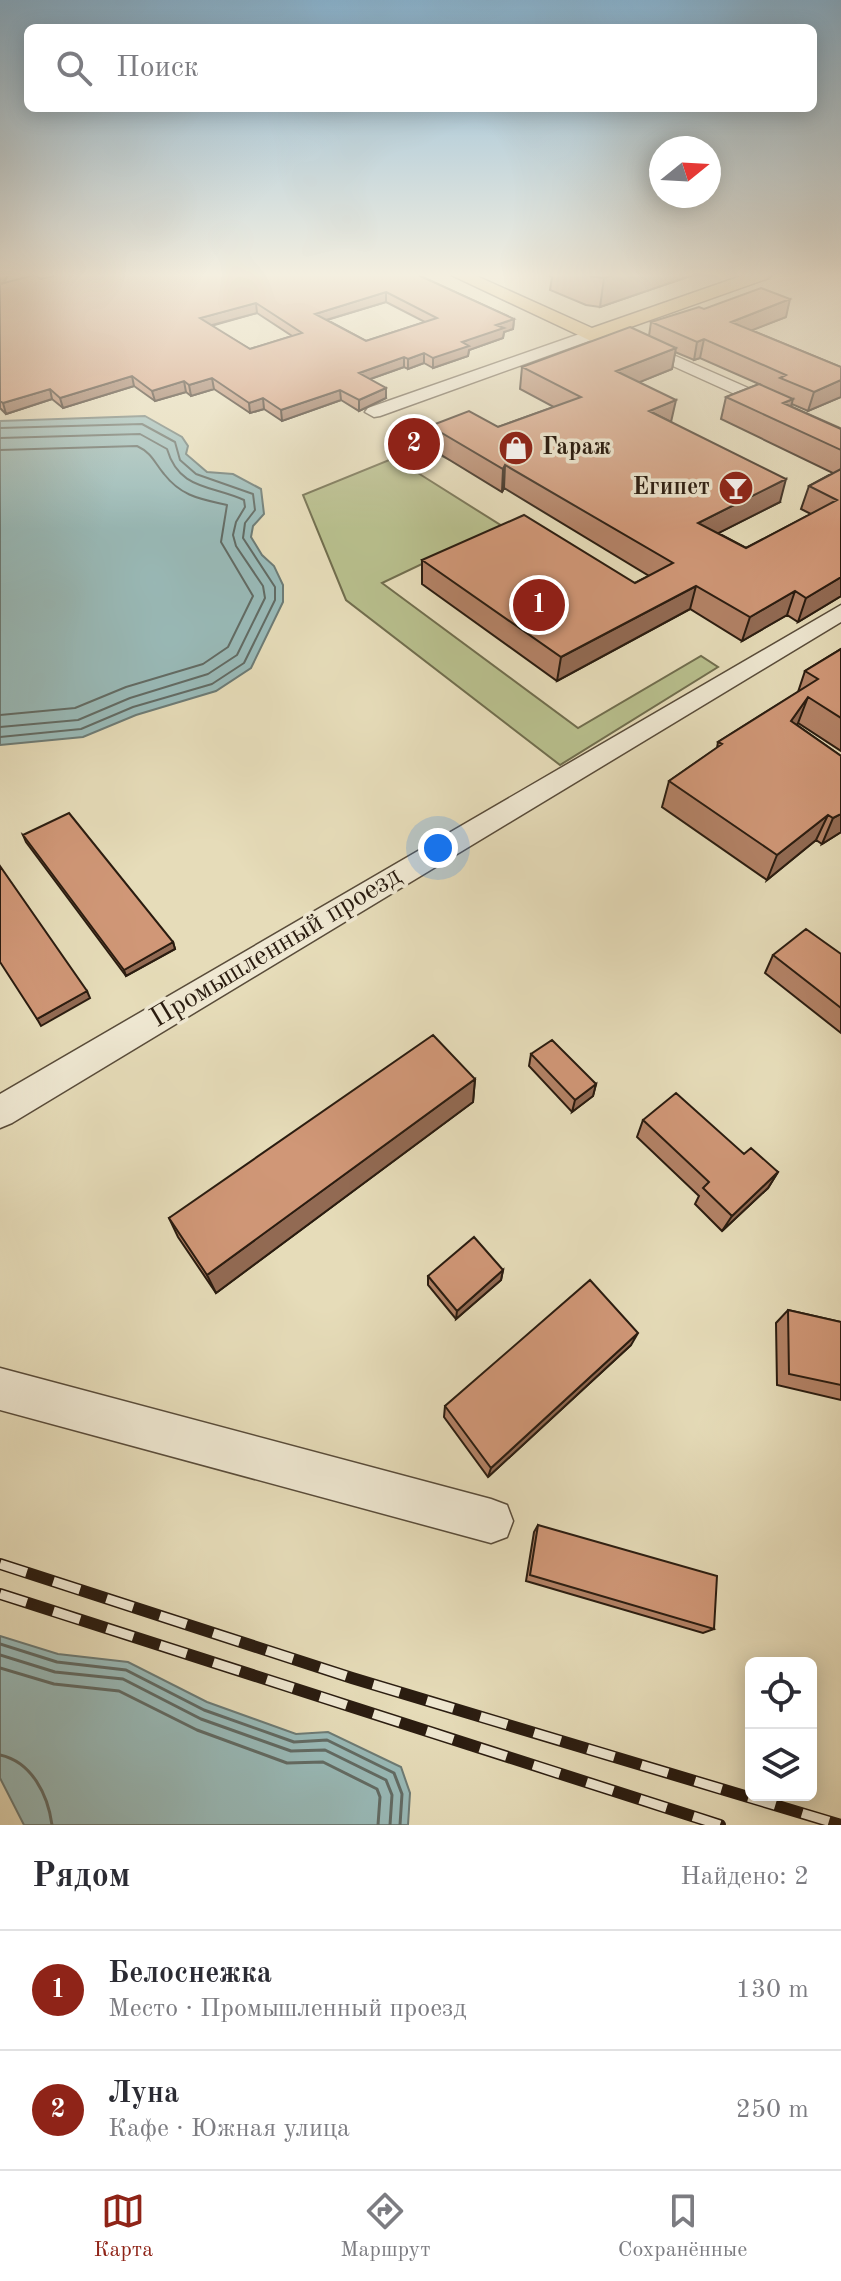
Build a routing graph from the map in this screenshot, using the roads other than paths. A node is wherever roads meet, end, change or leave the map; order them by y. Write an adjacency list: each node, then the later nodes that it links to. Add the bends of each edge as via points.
1 (522, 359): 3 (street)
2 (661, 359): 4 (street)
3 (374, 412)
4 (841, 436)
5 (841, 612): 6 (street, Промышленный проезд)
6 (0, 1112)
7 (0, 1389): 8 (street)
8 (491, 1521)

